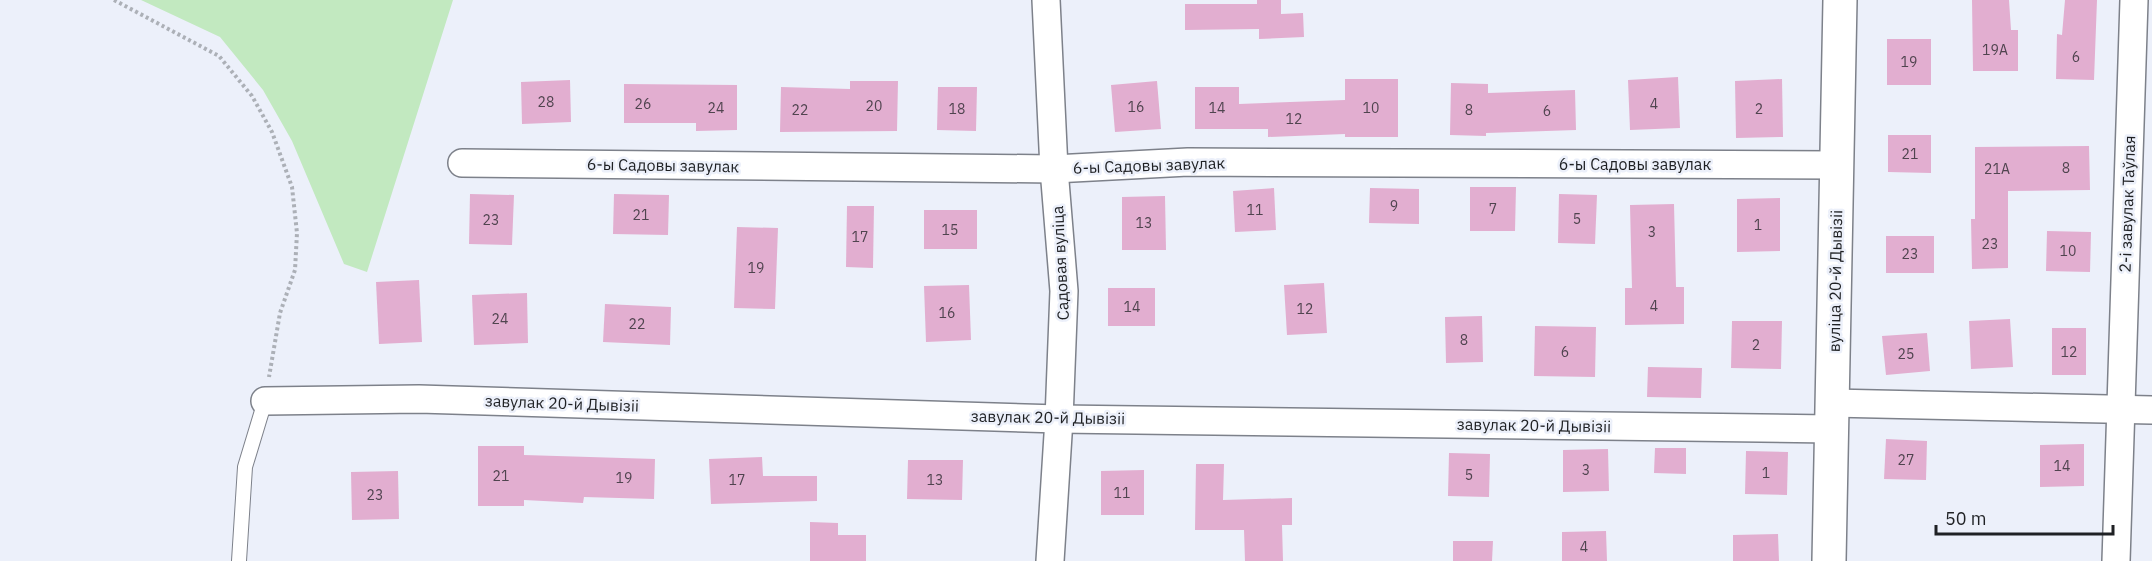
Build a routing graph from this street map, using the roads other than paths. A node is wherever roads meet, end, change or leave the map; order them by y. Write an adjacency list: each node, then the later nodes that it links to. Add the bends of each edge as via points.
1 (1046, 0): 7 (street, Садовая вуліца)
2 (1840, 0): 6 (street, вуліца 20-й Дывізіі)
3 (2134, 0): 4 (street, 2-і завулак Таўлая)
4 (2141, 95): 9 (street, 2-і завулак Таўлая)
5 (462, 163): 7 (street, 6-ы Садовы завулак)
6 (1837, 165): 7 (street, 6-ы Садовы завулак, via 1188,162); 11 (street, вуліца 20-й Дывізіі)
7 (1054, 170): 12 (street, Садовая вуліца, via 1064,291)
8 (265, 401): 12 (street, завулак 20-й Дывізіі, via 419,399); 13 (lane, via 244,467)
9 (2120, 409): 10 (street); 11 (street); 16 (street, 2-і завулак Таўлая)
10 (2152, 410)
11 (1832, 416): 12 (street, завулак 20-й Дывізіі); 15 (street, вуліца 20-й Дывізіі)
12 (1059, 418): 14 (street, Садовая вуліца)
13 (239, 561)
14 (1050, 561)
15 (1830, 561)
16 (2116, 561)

